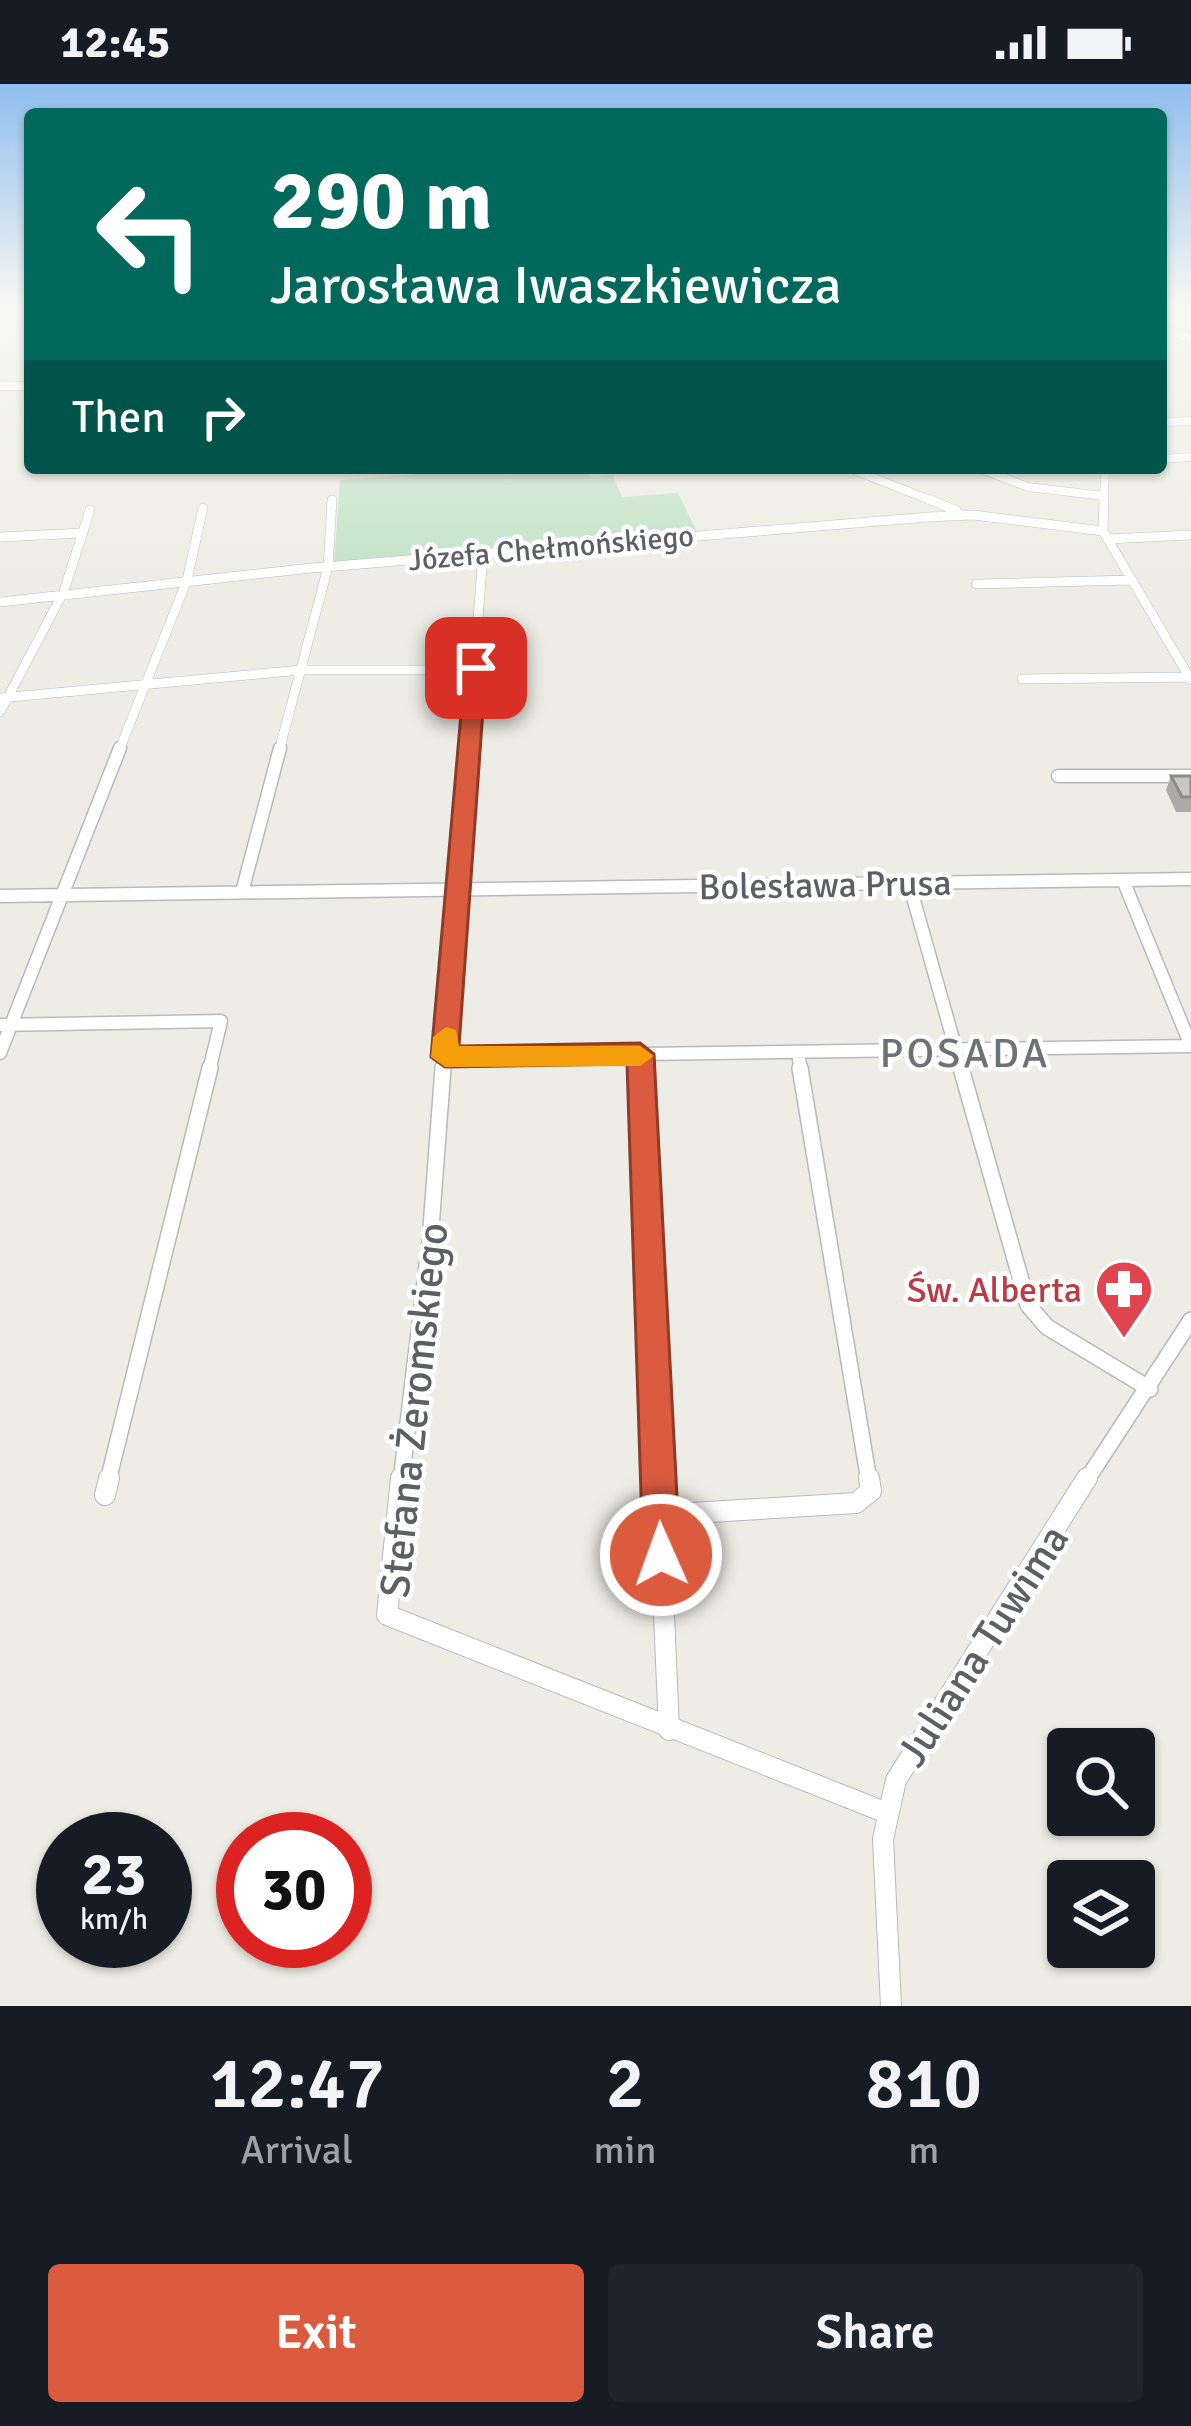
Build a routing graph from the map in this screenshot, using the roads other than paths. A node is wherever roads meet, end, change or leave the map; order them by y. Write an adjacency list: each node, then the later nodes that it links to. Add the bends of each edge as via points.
1 (862, 474): 8 (street)
2 (994, 474): 4 (street, via 1028,487)
3 (1105, 474): 4 (street)
4 (1104, 496): 10 (street)
5 (332, 500): 14 (street)
6 (202, 508): 15 (street)
7 (90, 509): 9 (street)
8 (942, 511): 10 (street, Józefa Chełmońskiego); 13 (street, Józefa Chełmońskiego)
9 (83, 533): 12 (street); 18 (street)
10 (1105, 535): 11 (street, Józefa Chełmońskiego); 16 (street)
11 (1191, 535)
12 (0, 537)
13 (484, 553): 14 (street, Józefa Chełmońskiego); 21 (street, Stefana Żeromskiego)
14 (328, 567): 15 (street, Józefa Chełmońskiego); 20 (street)
15 (187, 580): 18 (street, Józefa Chełmońskiego); 24 (street)
16 (1130, 580): 17 (street); 22 (street)
17 (976, 584)
18 (64, 591): 19 (street, Józefa Chełmońskiego); 25 (street)
19 (0, 602)
20 (302, 670): 21 (street); 24 (street); 33 (street)
21 (476, 670): 32 (street, Stefana Żeromskiego)
22 (1190, 678): 23 (street)
23 (1022, 680)
24 (147, 683): 25 (street); 34 (street)
25 (4, 697): 26 (street)
26 (0, 712)
27 (1058, 776): 28 (street)
28 (1191, 776)
29 (1191, 879): 30 (street, Bolesława Prusa)
30 (1123, 880): 31 (street, Bolesława Prusa); 37 (street)
31 (909, 883): 32 (street, Bolesława Prusa); 38 (street)
32 (460, 889): 33 (street, Bolesława Prusa); 42 (street, Stefana Żeromskiego)
33 (242, 892): 34 (street, Bolesława Prusa)
34 (63, 895): 35 (street, Bolesława Prusa); 36 (street)
35 (0, 896)
36 (6, 1025): 40 (street); 45 (street, via 221,1021)
37 (1191, 1046): 38 (street)
38 (954, 1050): 39 (street); 44 (street, via 1030,1309)
39 (798, 1052): 41 (street); 46 (street, via 871,1491 856,1503)
40 (0, 1053)
41 (640, 1054): 42 (street); 46 (street)
42 (445, 1057): 47 (street, Stefana Żeromskiego, via 387,1615)
43 (1191, 1320): 44 (street, Juliana Tuwima)
44 (1150, 1389): 48 (street, Juliana Tuwima, via 904,1763)
45 (105, 1495)
46 (660, 1515): 47 (street)
47 (669, 1730): 48 (street, Stefana Żeromskiego)
48 (887, 1813): 49 (street, Juliana Tuwima)
49 (890, 2006)

